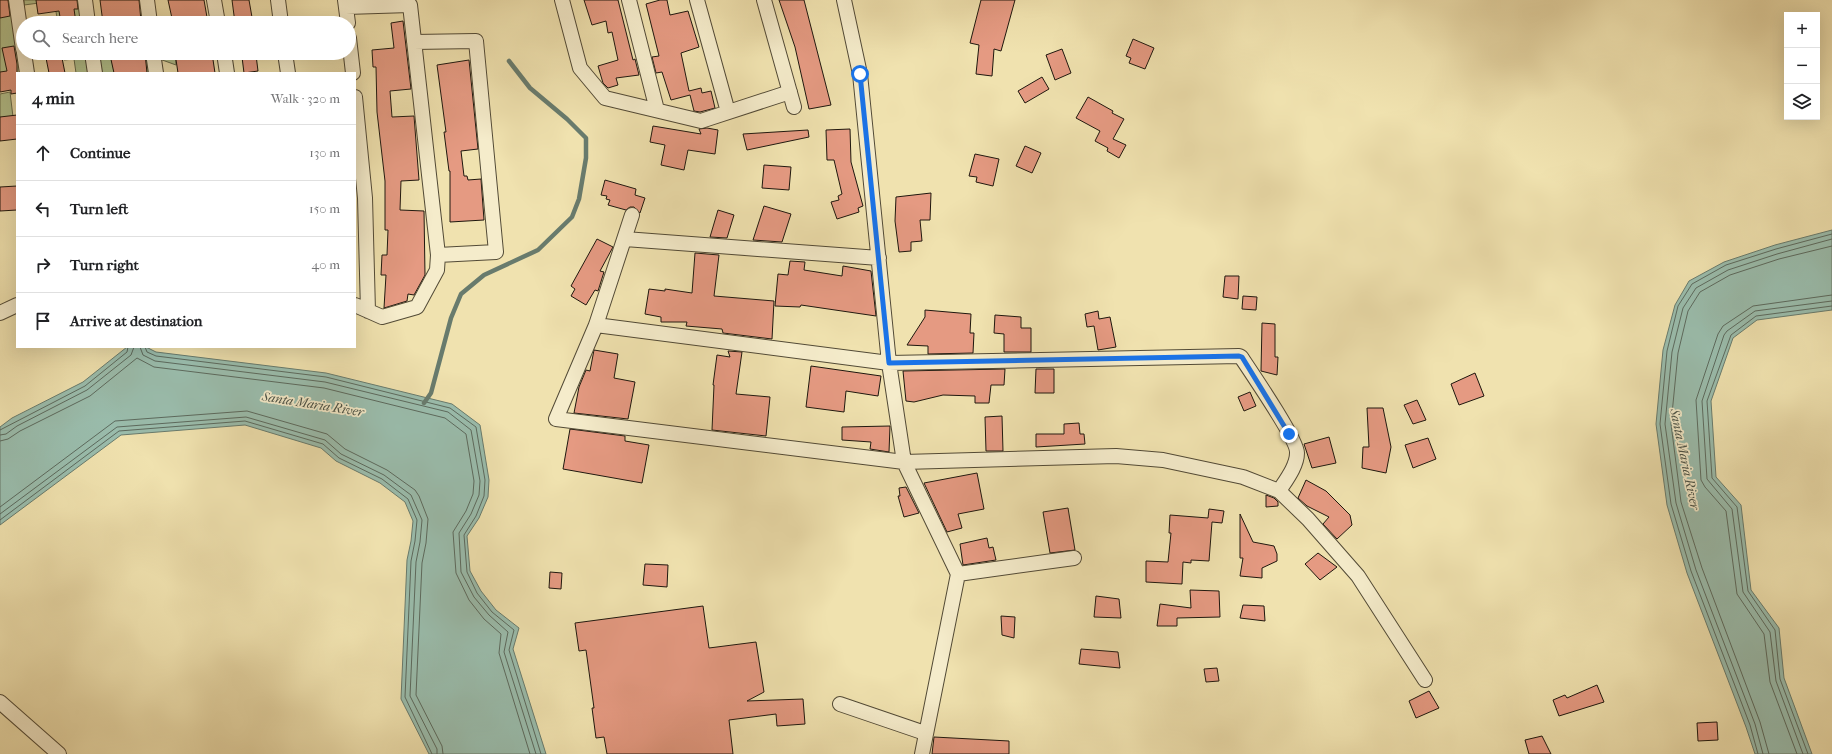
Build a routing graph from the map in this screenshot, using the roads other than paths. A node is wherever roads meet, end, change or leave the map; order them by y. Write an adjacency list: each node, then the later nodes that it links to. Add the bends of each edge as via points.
1 (16, 0): 12 (street)
2 (85, 0): 13 (street)
3 (147, 0): 14 (street)
4 (214, 0): 15 (street)
5 (278, 0): 16 (street)
6 (562, 0): 34 (street, via 580,68 605,98)
7 (629, 0): 34 (street)
8 (697, 0): 35 (street)
9 (764, 0): 31 (street)
10 (844, 0): 39 (street, via 860,74)
11 (345, 3): 17 (street); 18 (street, via 410,5)
12 (18, 16)
13 (87, 16)
14 (149, 16)
15 (217, 16)
16 (280, 16)
17 (347, 16)
18 (414, 42): 38 (street); 38 (street, via 476,41 496,252)
19 (25, 60): 25 (street)
20 (93, 60): 26 (street)
21 (154, 60): 27 (street)
22 (225, 60): 28 (street)
23 (286, 60): 29 (street)
24 (352, 60): 30 (street)
25 (27, 72)
26 (95, 72)
27 (156, 72)
28 (227, 72)
29 (288, 72)
30 (353, 72)
31 (790, 92): 33 (street); 35 (street)
32 (356, 107): 42 (street, via 365,198)
33 (794, 107)
34 (657, 110): 35 (street, via 701,121)
35 (728, 112)
36 (632, 215): 37 (street)
37 (625, 239): 39 (street); 44 (street)
38 (438, 255): 42 (street, via 438,270 417,307 382,317)
39 (879, 258): 45 (street)
40 (16, 305): 43 (street)
41 (356, 305): 42 (street)
42 (368, 311)
43 (0, 313)
44 (596, 325): 45 (street); 46 (street, via 556,419)
45 (889, 363): 46 (street); 47 (street, via 1239,356 1242,357 1298,450 1297,459)
46 (904, 462): 47 (street, via 1116,456 1178,463 1243,477); 49 (street)
47 (1279, 491): 50 (street, via 1308,519 1358,576)
48 (1074, 558): 49 (street)
49 (958, 574): 53 (street)
50 (1426, 680)
51 (0, 702): 54 (street)
52 (840, 704): 53 (street)
53 (925, 733): 55 (street)
54 (59, 754)
55 (922, 754)

